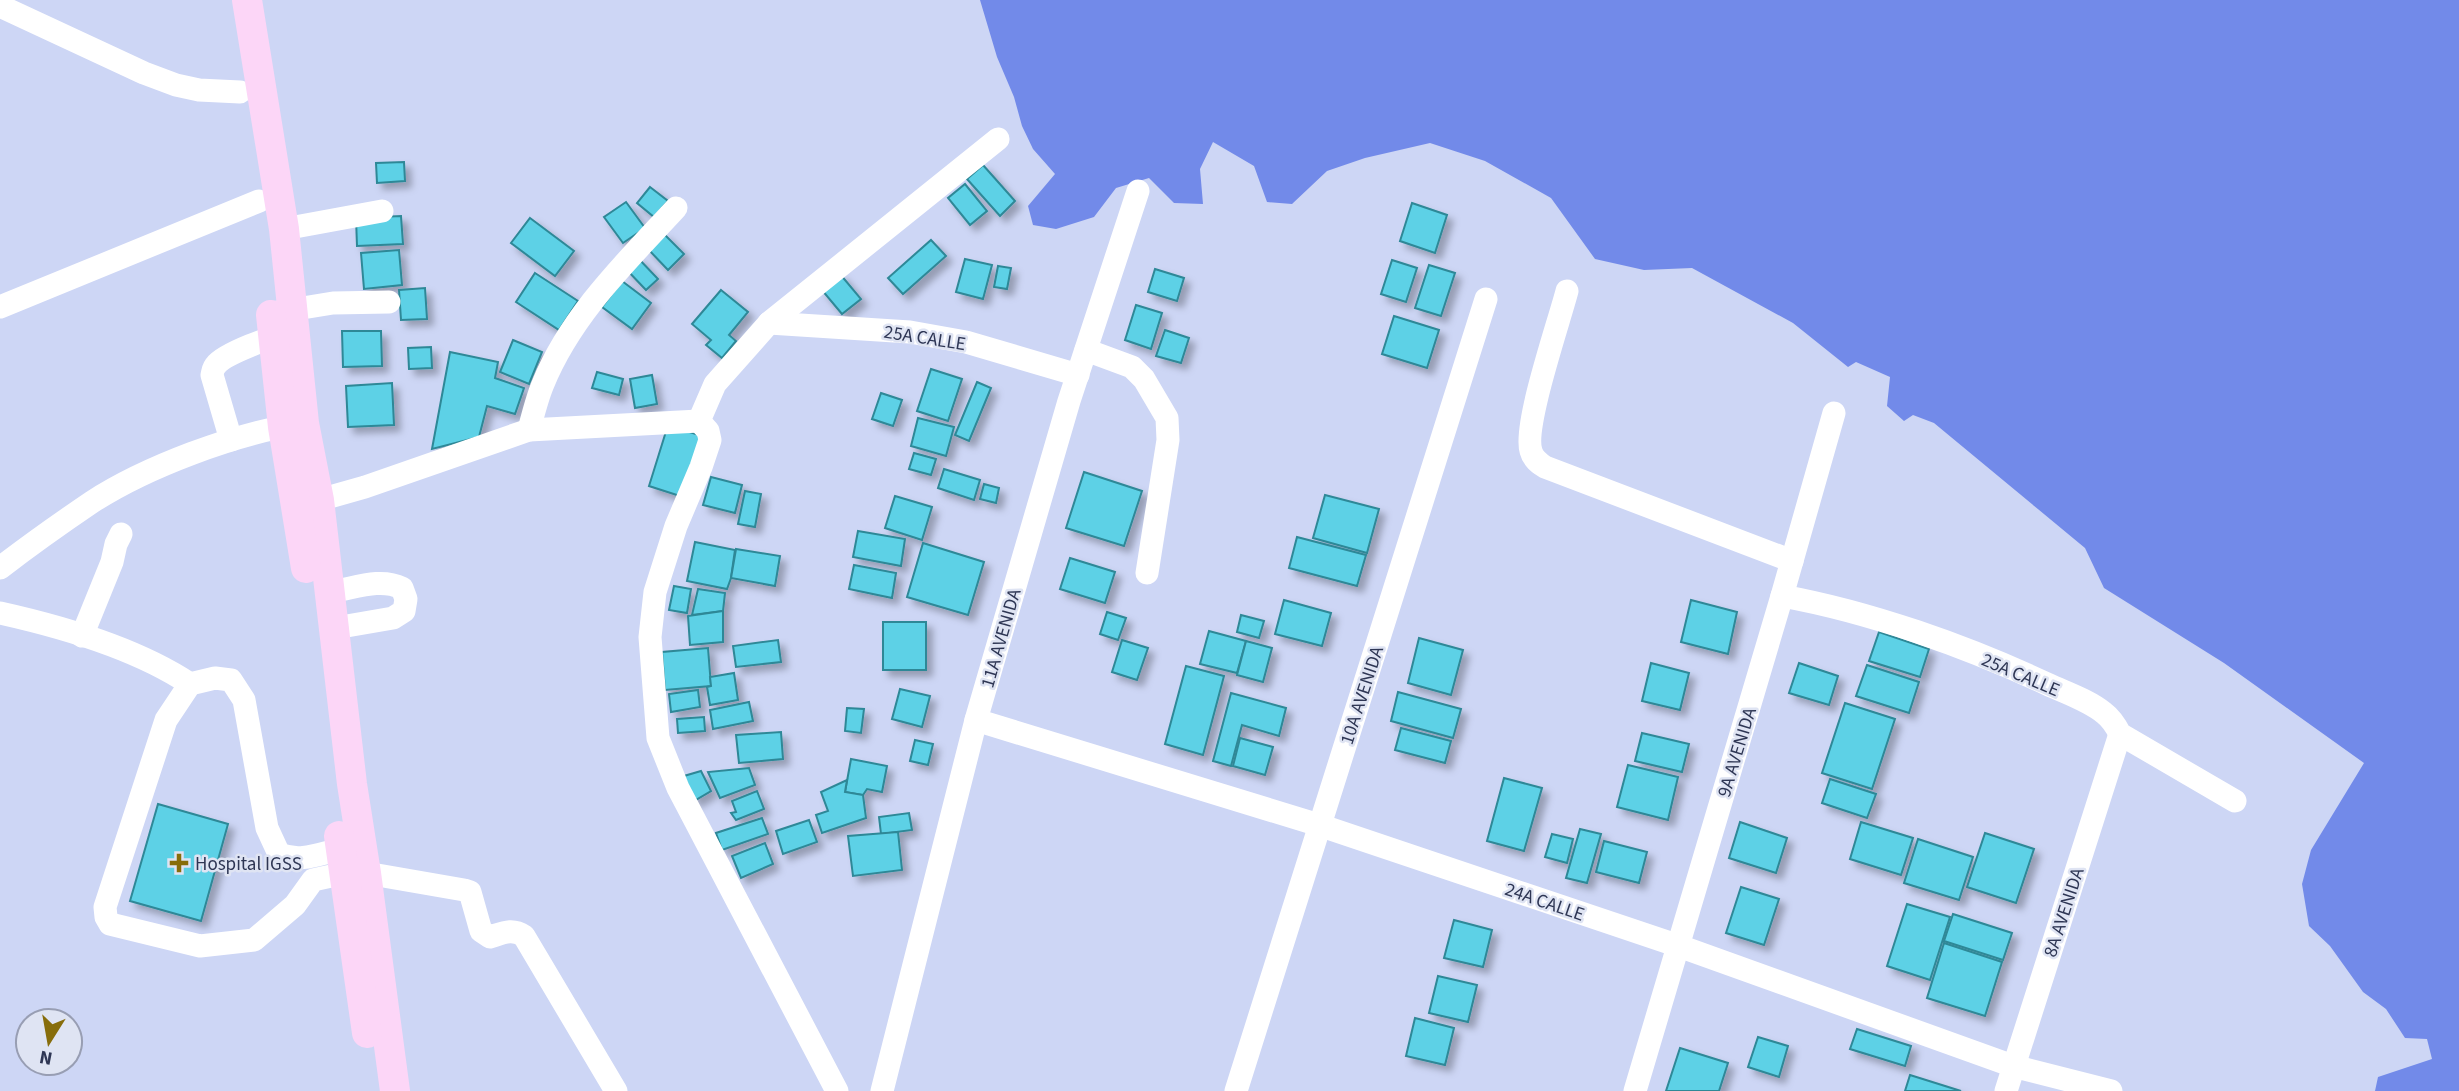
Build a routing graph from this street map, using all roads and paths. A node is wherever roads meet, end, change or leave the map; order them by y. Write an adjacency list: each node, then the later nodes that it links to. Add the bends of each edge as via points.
1 (226, 0): 4 (main road)
2 (247, 0): 10 (main road)
3 (0, 6): 4 (street, via 176,85)
4 (240, 92): 7 (main road)
5 (998, 139): 16 (street)
6 (1138, 191): 17 (street, 11A AVENIDA)
7 (259, 201): 14 (street); 15 (main road)
8 (676, 208): 22 (street, via 600,290 561,348)
9 (382, 211): 10 (street)
10 (284, 229): 15 (main road)
11 (1567, 291): 26 (street, via 1531,424 1531,453 1537,462)
12 (1486, 299): 38 (street, 10A AVENIDA)
13 (389, 302): 15 (street, via 333,303)
14 (0, 307)
15 (283, 323): 21 (main road); 23 (street, via 214,366 212,375)
16 (769, 323): 18 (street, 25A CALLE, via 910,332 966,342); 20 (street, via 715,384)
17 (1086, 349): 18 (street, 11A AVENIDA); 28 (street, via 1132,367 1167,418 1168,440)
18 (1078, 375): 35 (street, 11A AVENIDA)
19 (1834, 413): 26 (street, 9A AVENIDA)
20 (699, 421): 22 (street); 46 (street, via 710,440 655,592 650,637 658,738 677,788)
21 (293, 425): 23 (street); 24 (main road); 39 (main road, via 302,537)
22 (528, 430): 24 (street)
23 (231, 440): 27 (street, via 128,482)
24 (319, 500): 29 (main road)
25 (121, 534): 33 (street)
26 (1792, 561): 30 (street, 9A AVENIDA)
27 (0, 568)
28 (1147, 573)
29 (329, 592): 32 (main road); 32 (street, via 381,582 402,588 406,599 404,611 393,618)
30 (1782, 596): 36 (street, 25A CALLE, via 1824,603 1944,642 2031,677 2102,711); 40 (street, 9A AVENIDA)
31 (0, 614): 33 (street)
32 (335, 628): 39 (main road)
33 (82, 636): 34 (street, via 164,667)
34 (190, 684): 39 (street, via 215,678 231,680 244,700 267,828 279,854 291,859); 39 (street, via 166,720 105,907 110,924 200,946 254,940 295,905 313,880)
35 (976, 720): 38 (street, 24A CALLE); 42 (street, 11A AVENIDA)
36 (2120, 734): 37 (street, 25A CALLE); 41 (street, 8A AVENIDA)
37 (2235, 800)
38 (1319, 825): 40 (street, 24A CALLE); 47 (street, 10A AVENIDA)
39 (353, 860): 43 (main road); 44 (main road); 45 (street, via 470,892 485,935 510,930 524,936)
40 (1679, 946): 41 (street, 24A CALLE); 48 (street, 9A AVENIDA)
41 (2013, 1066): 49 (street, 8A AVENIDA); 50 (street, 24A CALLE)
42 (888, 1090)
43 (374, 1091)
44 (395, 1091)
45 (616, 1091)
46 (837, 1091)
47 (1236, 1091)
48 (1635, 1091)
49 (2006, 1091)
50 (2111, 1091)

